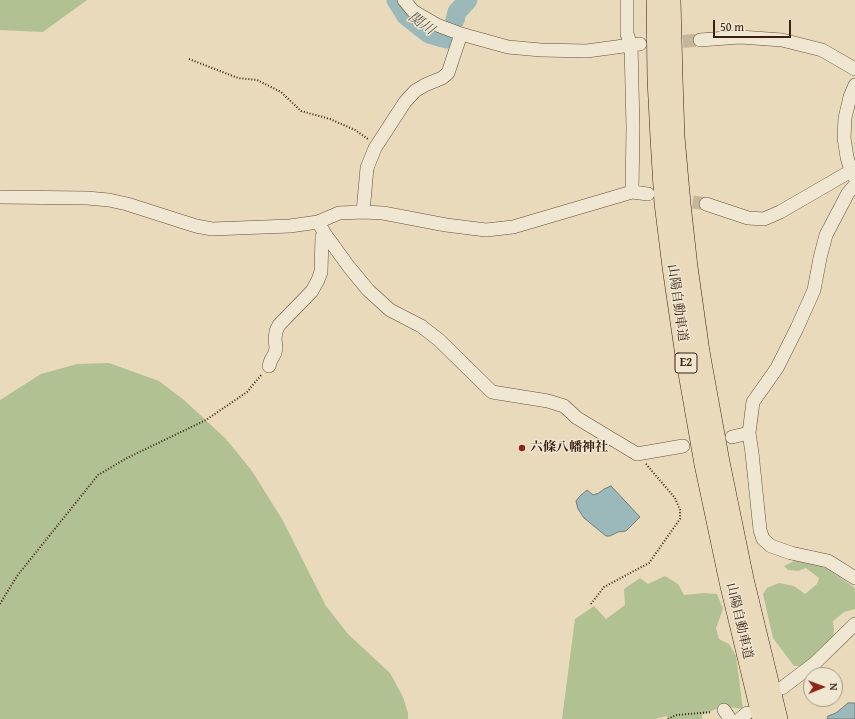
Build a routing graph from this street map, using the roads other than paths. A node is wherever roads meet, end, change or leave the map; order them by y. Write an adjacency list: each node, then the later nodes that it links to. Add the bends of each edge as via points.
1 (404, 0): 6 (street, via 413,11)
2 (627, 0): 8 (street, via 627,34)
3 (652, 0): 10 (highway)
4 (656, 0): 10 (highway, 山陽自動車道 / E2)
5 (673, 0): 29 (highway, 山陽自動車道 / E2, via 671,20 675,130 688,266 700,352 744,579)
6 (461, 34): 8 (street, via 508,47 541,50 587,51); 18 (street, via 448,73 415,91 375,148 367,168)
7 (700, 40): 9 (street, via 740,37 782,40 822,50)
8 (636, 44): 14 (street)
9 (855, 69)
10 (657, 79): 28 (highway, 山陽自動車道 / E2, via 664,203 672,267 685,356 729,582)
11 (855, 85): 12 (street, via 845,118 844,138)
12 (853, 175): 17 (street, via 764,219 748,218)
13 (855, 186): 22 (street, via 848,192 826,235 814,290 797,328 778,368 753,402)
14 (632, 192): 15 (street); 18 (street, via 513,227 486,230)
15 (648, 194)
16 (0, 197): 19 (street, via 109,200 212,229 290,226)
17 (706, 204)
18 (363, 212): 19 (street, via 339,213)
19 (318, 222): 20 (street)
20 (325, 234): 21 (street, via 322,237 321,272 318,280 312,291 279,325 274,338 275,353); 24 (street, via 368,290 390,310 421,326 492,392 564,406 577,418 637,454)
21 (269, 366)
22 (749, 433): 23 (street); 25 (street, via 763,539 770,546 828,561)
23 (732, 437)
24 (684, 446)
25 (855, 578)
26 (855, 624): 27 (street, via 816,663)
27 (782, 688)
28 (750, 717)
29 (778, 719)

